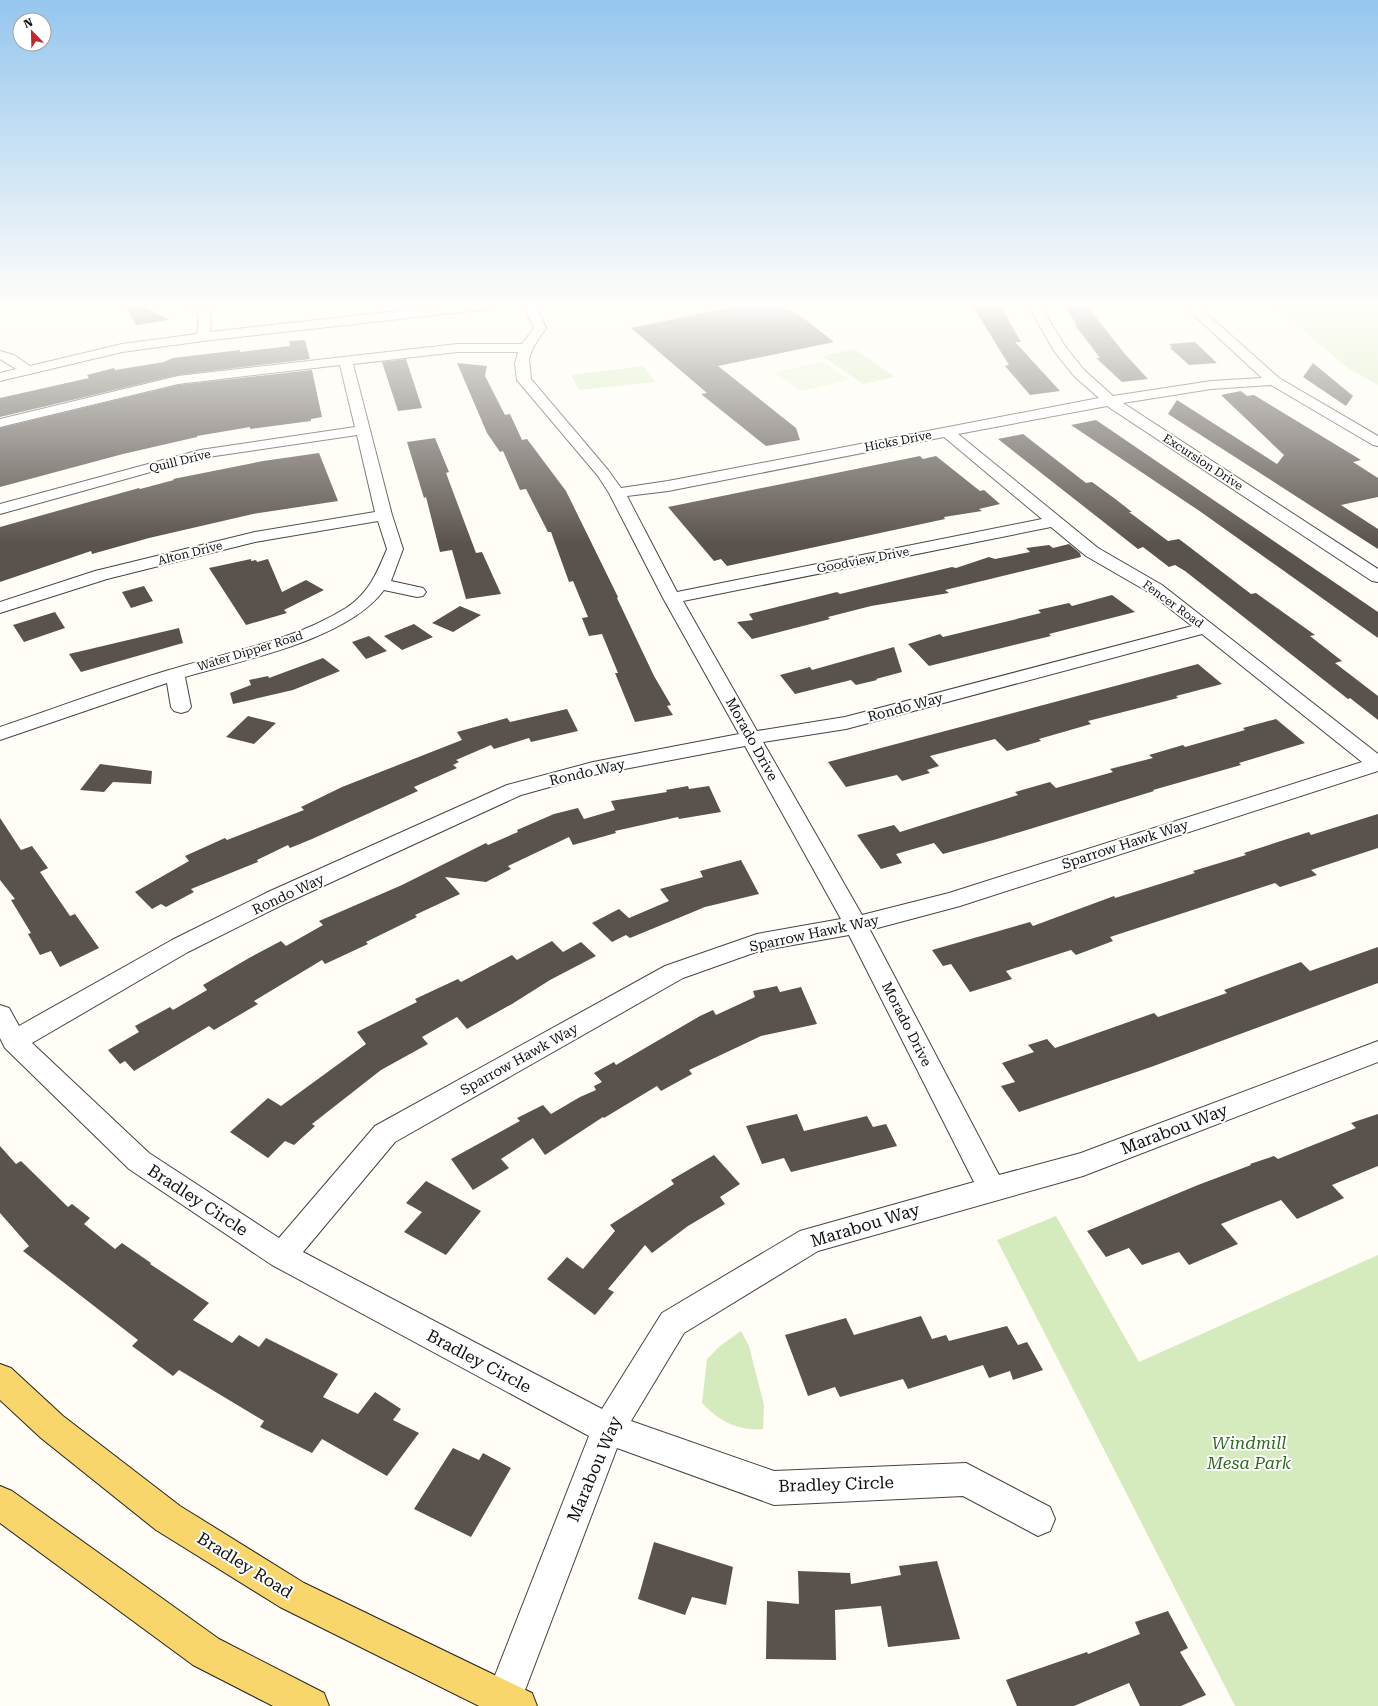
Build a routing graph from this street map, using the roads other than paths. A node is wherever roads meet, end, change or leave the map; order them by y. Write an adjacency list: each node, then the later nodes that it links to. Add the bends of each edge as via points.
1 (159, 385): 8 (street)
2 (352, 385): 9 (street, Water Dipper Road)
3 (528, 385): 12 (street, Morado Drive)
4 (1092, 385): 7 (street, Excursion Drive)
5 (1217, 385): 7 (street, Hicks Drive)
6 (1280, 385): 11 (street)
7 (1110, 401): 10 (street, Hicks Drive); 16 (street, Excursion Drive)
8 (0, 423)
9 (364, 430): 13 (street, Quill Drive, via 200,454); 14 (street, Water Dipper Road)
10 (947, 432): 12 (street, Hicks Drive, via 668,486); 15 (street, Fencer Road)
11 (1378, 442)
12 (617, 493): 19 (street, Morado Drive)
13 (0, 509)
14 (384, 514): 17 (street, Water Dipper Road, via 395,548); 20 (street, Alton Drive, via 255,537 101,575)
15 (1055, 521): 19 (street, Goodview Drive); 21 (street, Fencer Road, via 1092,552 1156,589)
16 (1378, 577)
17 (380, 584): 18 (street); 22 (street, Water Dipper Road, via 353,611 297,639)
18 (417, 592)
19 (672, 598): 25 (street, Morado Drive)
20 (0, 608)
21 (1206, 628): 25 (street, Rondo Way, via 846,723); 26 (street, Fencer Road)
22 (175, 674): 23 (street); 24 (street, Water Dipper Road)
23 (181, 707)
24 (0, 734)
25 (752, 738): 27 (street, Morado Drive); 29 (street, Rondo Way, via 593,769 514,790 276,898 180,946)
26 (1378, 764): 27 (street, Sparrow Hawk Way, via 952,900)
27 (856, 925): 31 (street, Morado Drive); 32 (street, Sparrow Hawk Way, via 756,943 674,972 385,1134)
28 (0, 1015): 29 (street, Bradley Circle)
29 (14, 1041): 32 (street, Bradley Circle, via 139,1161)
30 (1378, 1051): 31 (street, Marabou Way, via 1083,1164)
31 (992, 1189): 34 (street, Marabou Way, via 810,1240 673,1323)
32 (282, 1256): 34 (street, Bradley Circle)
33 (0, 1379): 37 (main road, Bradley Road, via 52,1427 168,1518 292,1595)
34 (608, 1429): 36 (street, Bradley Circle, via 774,1488 966,1479); 37 (street, Marabou Way)
35 (0, 1503): 38 (main road, via 206,1652)
36 (1038, 1519)
37 (508, 1704)
38 (311, 1706)

